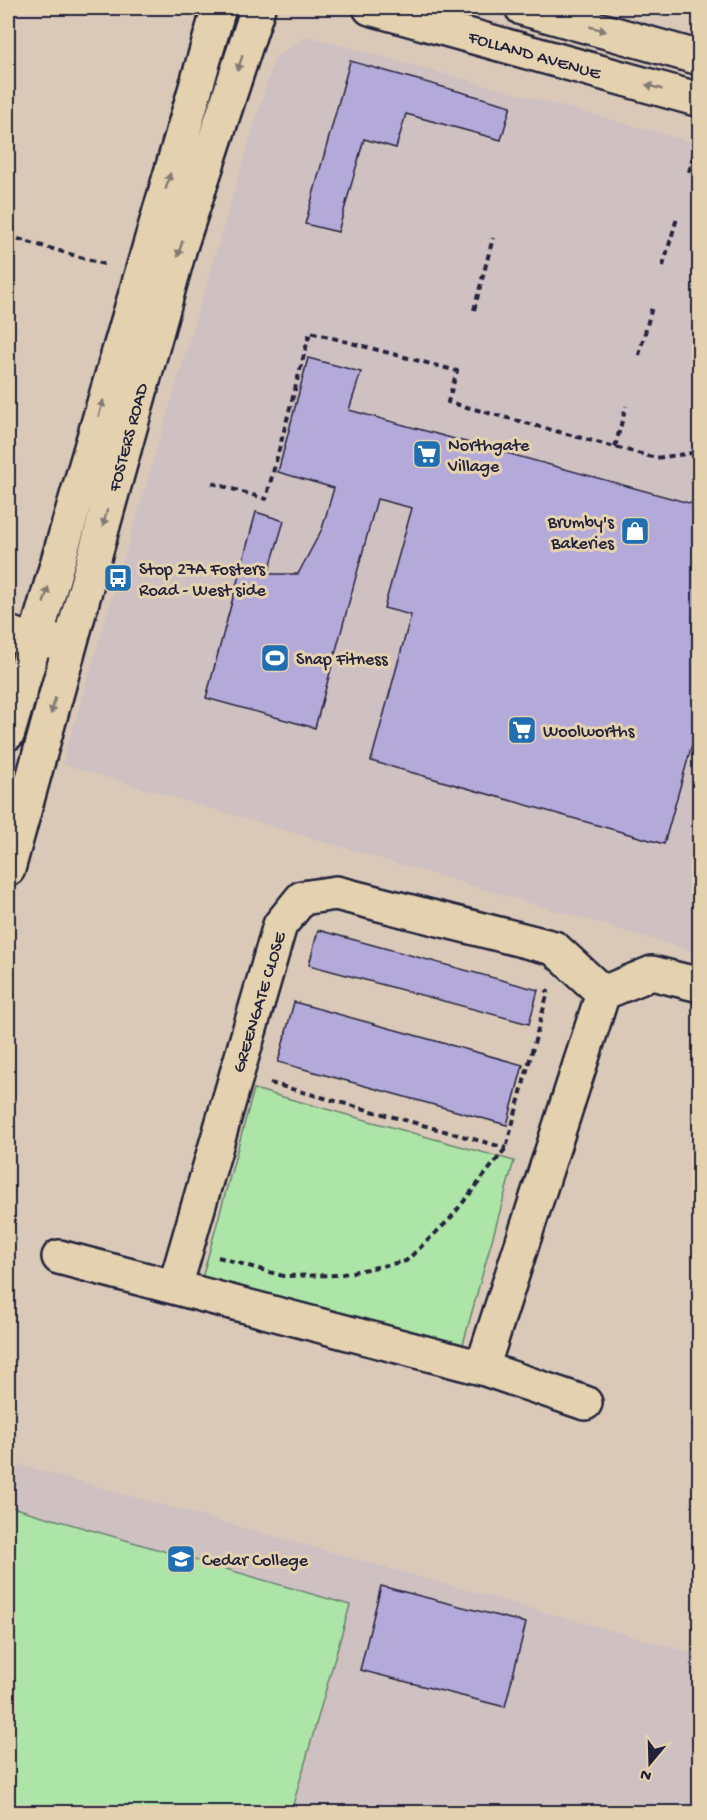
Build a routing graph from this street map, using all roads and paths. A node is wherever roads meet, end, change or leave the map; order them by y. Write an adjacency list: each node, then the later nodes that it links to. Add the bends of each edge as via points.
1 (219, 8): 21 (street, FOSTERS ROAD, one-way to 1)
2 (258, 8): 22 (street, FOSTERS ROAD, one-way to 22, via 180,247)
3 (370, 8): 6 (street, FOLLAND AVENUE, one-way to 3)
4 (522, 8): 5 (street, one-way to 5)
5 (699, 58)
6 (699, 100)
7 (699, 135): 8 (path)
8 (689, 172)
9 (677, 218): 13 (path)
10 (8, 236): 12 (path)
11 (493, 238): 15 (path)
12 (104, 264)
13 (663, 266)
14 (652, 307): 16 (path)
15 (474, 310)
16 (639, 356)
17 (626, 406): 18 (path)
18 (615, 447): 19 (path, via 656,458); 20 (path, via 448,402 457,370 310,332 266,499)
19 (699, 452)
20 (212, 483)
21 (20, 637): 22 (street); 23 (street, FOSTERS ROAD)
22 (71, 641): 24 (street, FOSTERS ROAD, one-way to 24)
23 (8, 732)
24 (8, 869)
25 (699, 985): 27 (street, via 652,973)
26 (543, 986): 29 (path, via 548,992)
27 (603, 993): 32 (street, GREENGATE CLOSE, via 554,948 336,893 302,898 280,925); 33 (street)
28 (264, 1081): 29 (path)
29 (506, 1148): 30 (path, via 449,1220 406,1262 338,1275 283,1276)
30 (212, 1255)
31 (59, 1257): 32 (street)
32 (175, 1287): 33 (street)
33 (482, 1368): 34 (street)
34 (585, 1403)

